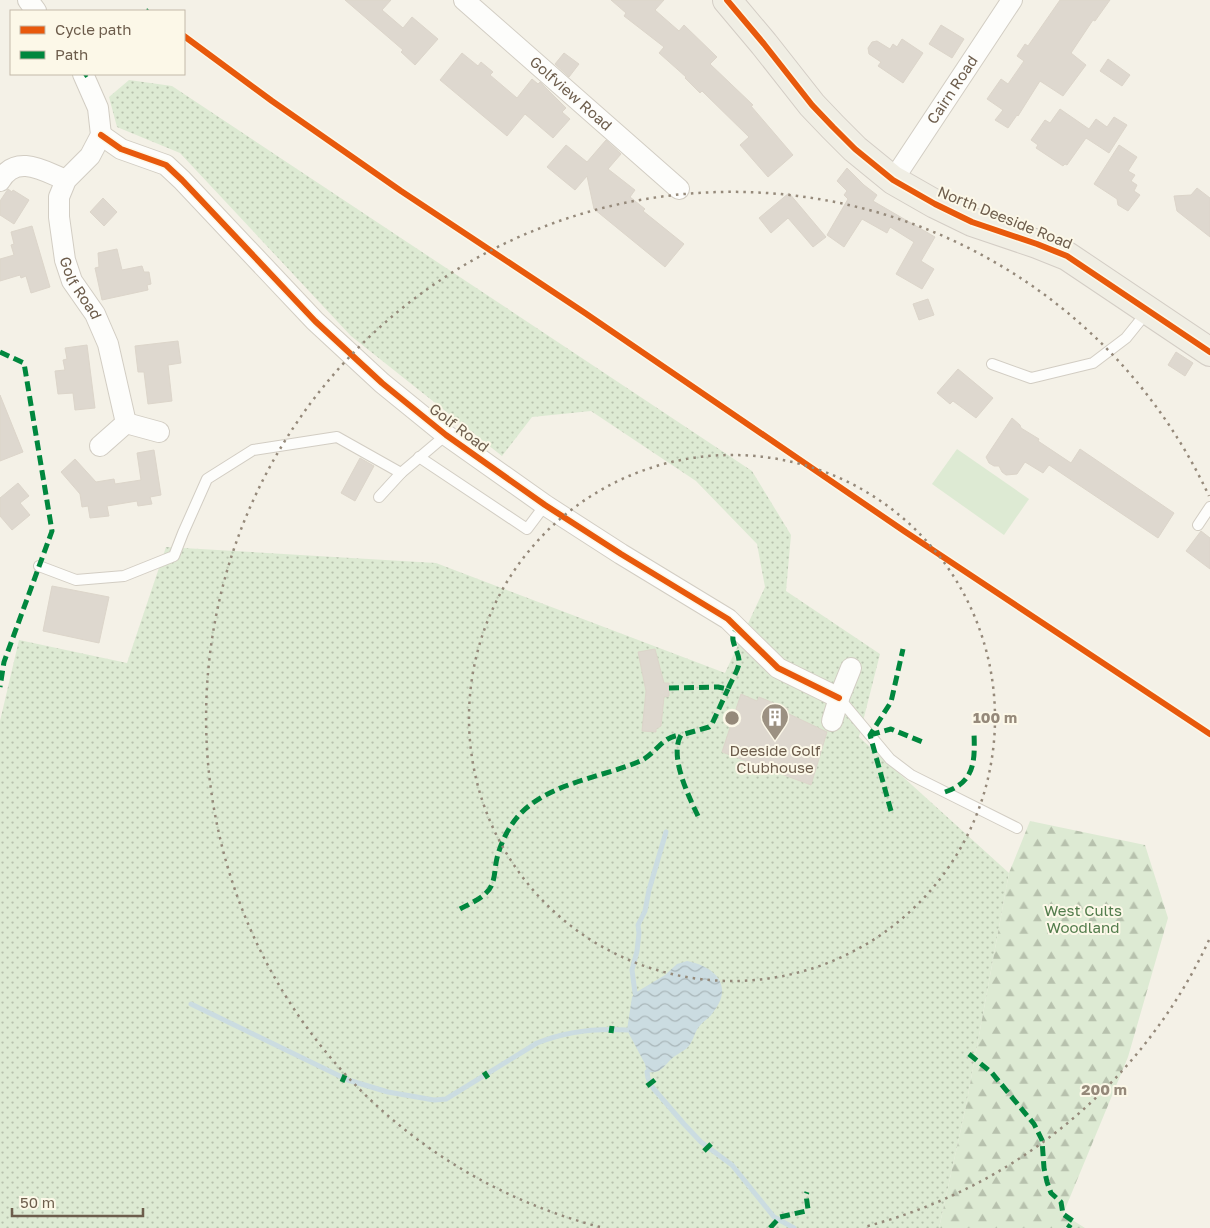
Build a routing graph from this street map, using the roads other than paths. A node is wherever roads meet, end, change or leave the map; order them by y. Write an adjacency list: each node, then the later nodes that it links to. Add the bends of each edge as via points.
1 (464, 0): 9 (street, Golfview Road)
2 (727, 0): 8 (main road, North Deeside Road, via 828,122)
3 (1012, 0): 8 (street, Cairn Road)
4 (83, 75): 5 (street, via 98,108)
5 (101, 135): 7 (street, Golf Road, via 90,156); 15 (street, Golf Road, via 121,149 166,165 315,321 382,383)
6 (1, 176): 7 (street, via 19,166 28,166)
7 (66, 180): 13 (street, Golf Road, via 59,197 65,260 72,280 95,314 108,344)
8 (893, 180): 10 (main road, North Deeside Road, via 972,222 1067,256)
9 (679, 189)
10 (1148, 311): 11 (main road, North Deeside Road); 12 (lane, via 1126,338 1093,363 1030,378)
11 (1210, 352)
12 (992, 364)
13 (126, 423): 14 (street); 16 (street)
14 (159, 432)
15 (446, 435): 17 (lane); 20 (street, Golf Road)
16 (100, 446)
17 (420, 457): 18 (lane); 20 (lane, via 527,529)
18 (401, 473): 19 (lane); 23 (lane, via 337,437 253,450 207,479 174,556 124,576 76,580)
19 (379, 497)
20 (545, 504): 25 (street, Golf Road, via 728,619 778,668)
21 (1210, 507): 22 (lane)
22 (1198, 525)
23 (39, 566)
24 (851, 668): 25 (street)
25 (839, 698): 26 (street); 27 (lane, via 890,759 911,775)
26 (832, 721)
27 (1017, 828)

